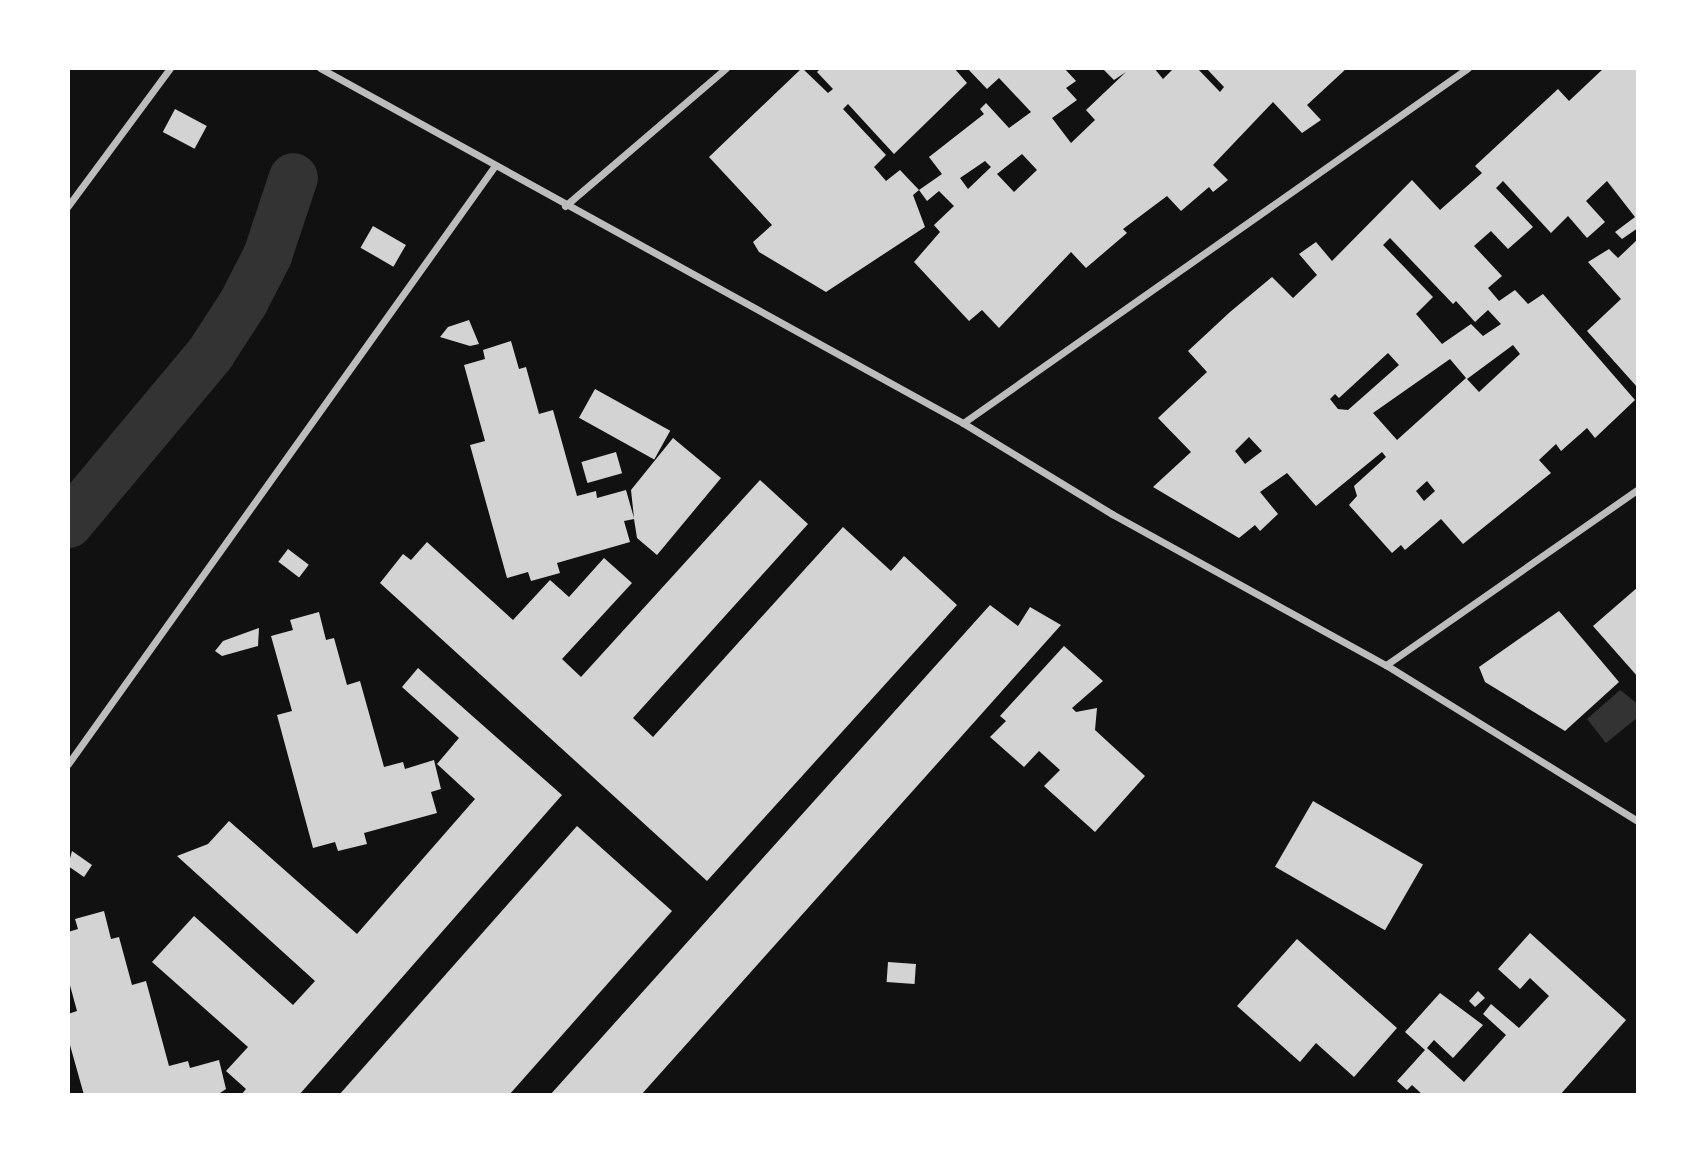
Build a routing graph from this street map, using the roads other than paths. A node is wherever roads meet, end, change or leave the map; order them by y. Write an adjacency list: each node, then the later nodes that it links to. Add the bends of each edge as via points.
1 (170, 68): 6 (street)
2 (320, 68): 5 (street)
3 (726, 68): 7 (street)
4 (1468, 68): 8 (street)
5 (494, 167): 7 (street); 11 (street)
6 (68, 206)
7 (565, 206): 8 (street)
8 (963, 423): 10 (street, via 1112,514)
9 (1638, 489): 10 (street)
10 (1386, 665): 12 (street)
11 (68, 764)
12 (1638, 821)

